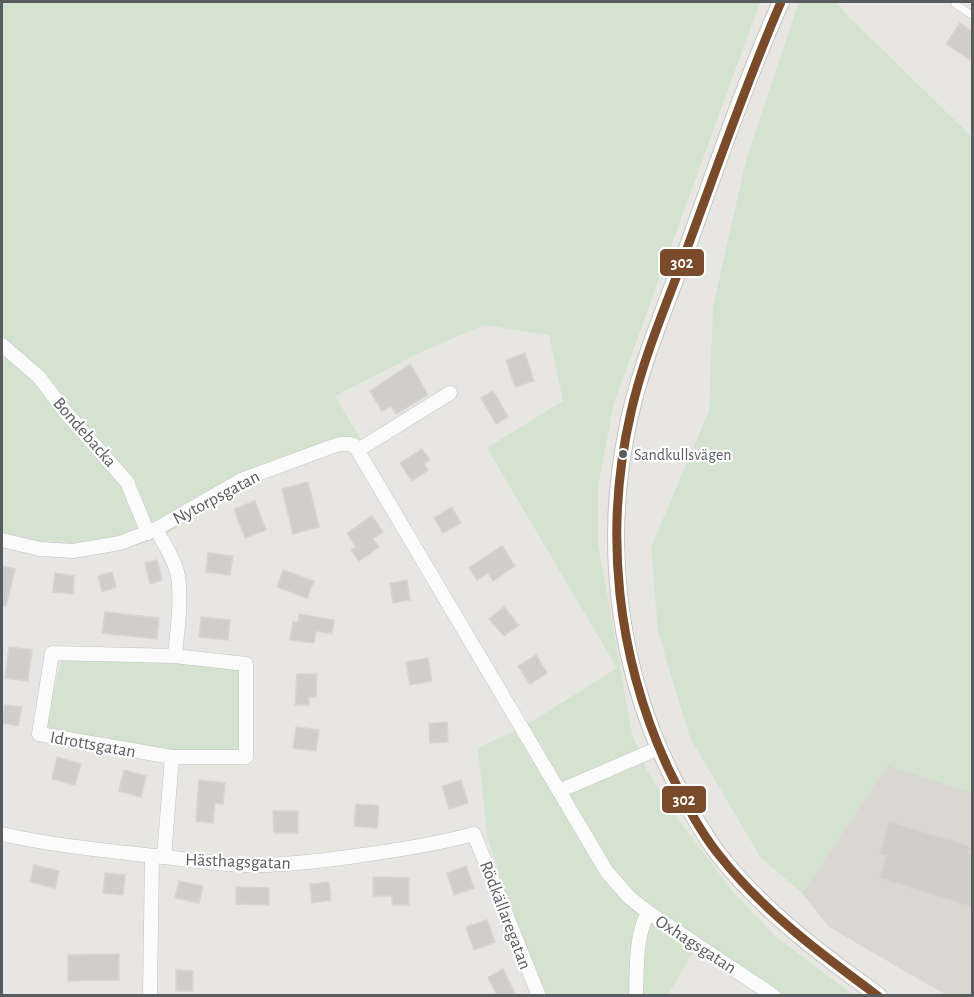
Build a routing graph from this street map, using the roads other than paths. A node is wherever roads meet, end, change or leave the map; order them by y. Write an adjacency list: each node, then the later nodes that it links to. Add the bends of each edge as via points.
1 (781, 2): 10 (street, via 737,108 642,375 622,453 617,494 618,591 633,675)
2 (957, 2): 3 (lane)
3 (972, 15)
4 (2, 345): 7 (street, Bondebacka, via 39,377 127,482)
5 (450, 393): 6 (street)
6 (358, 450): 7 (street, Nytorpsgatan, via 349,444 339,444 241,480); 12 (street)
7 (152, 531): 8 (street, Nytorpsgatan, via 120,543 73,551 40,549); 9 (street, via 172,558 178,575)
8 (2, 540)
9 (175, 657): 11 (street, Idrottsgatan, via 246,664 246,757); 11 (street, Idrottsgatan, via 52,653 39,734)
10 (658, 747): 12 (street); 21 (street, via 702,830 740,880 809,944)
11 (172, 757): 15 (street)
12 (559, 790): 16 (street, via 607,872)
13 (2, 834): 15 (street, Hästhagsgatan)
14 (474, 834): 15 (street, Hästhagsgatan, via 411,848 301,863 258,866); 18 (street, Rödkällaregatan)
15 (158, 857): 17 (street)
16 (648, 912): 19 (street, via 639,939); 20 (street, Oxhagsgatan)
17 (150, 996)
18 (539, 996)
19 (636, 996)
20 (774, 996)
21 (879, 996)

